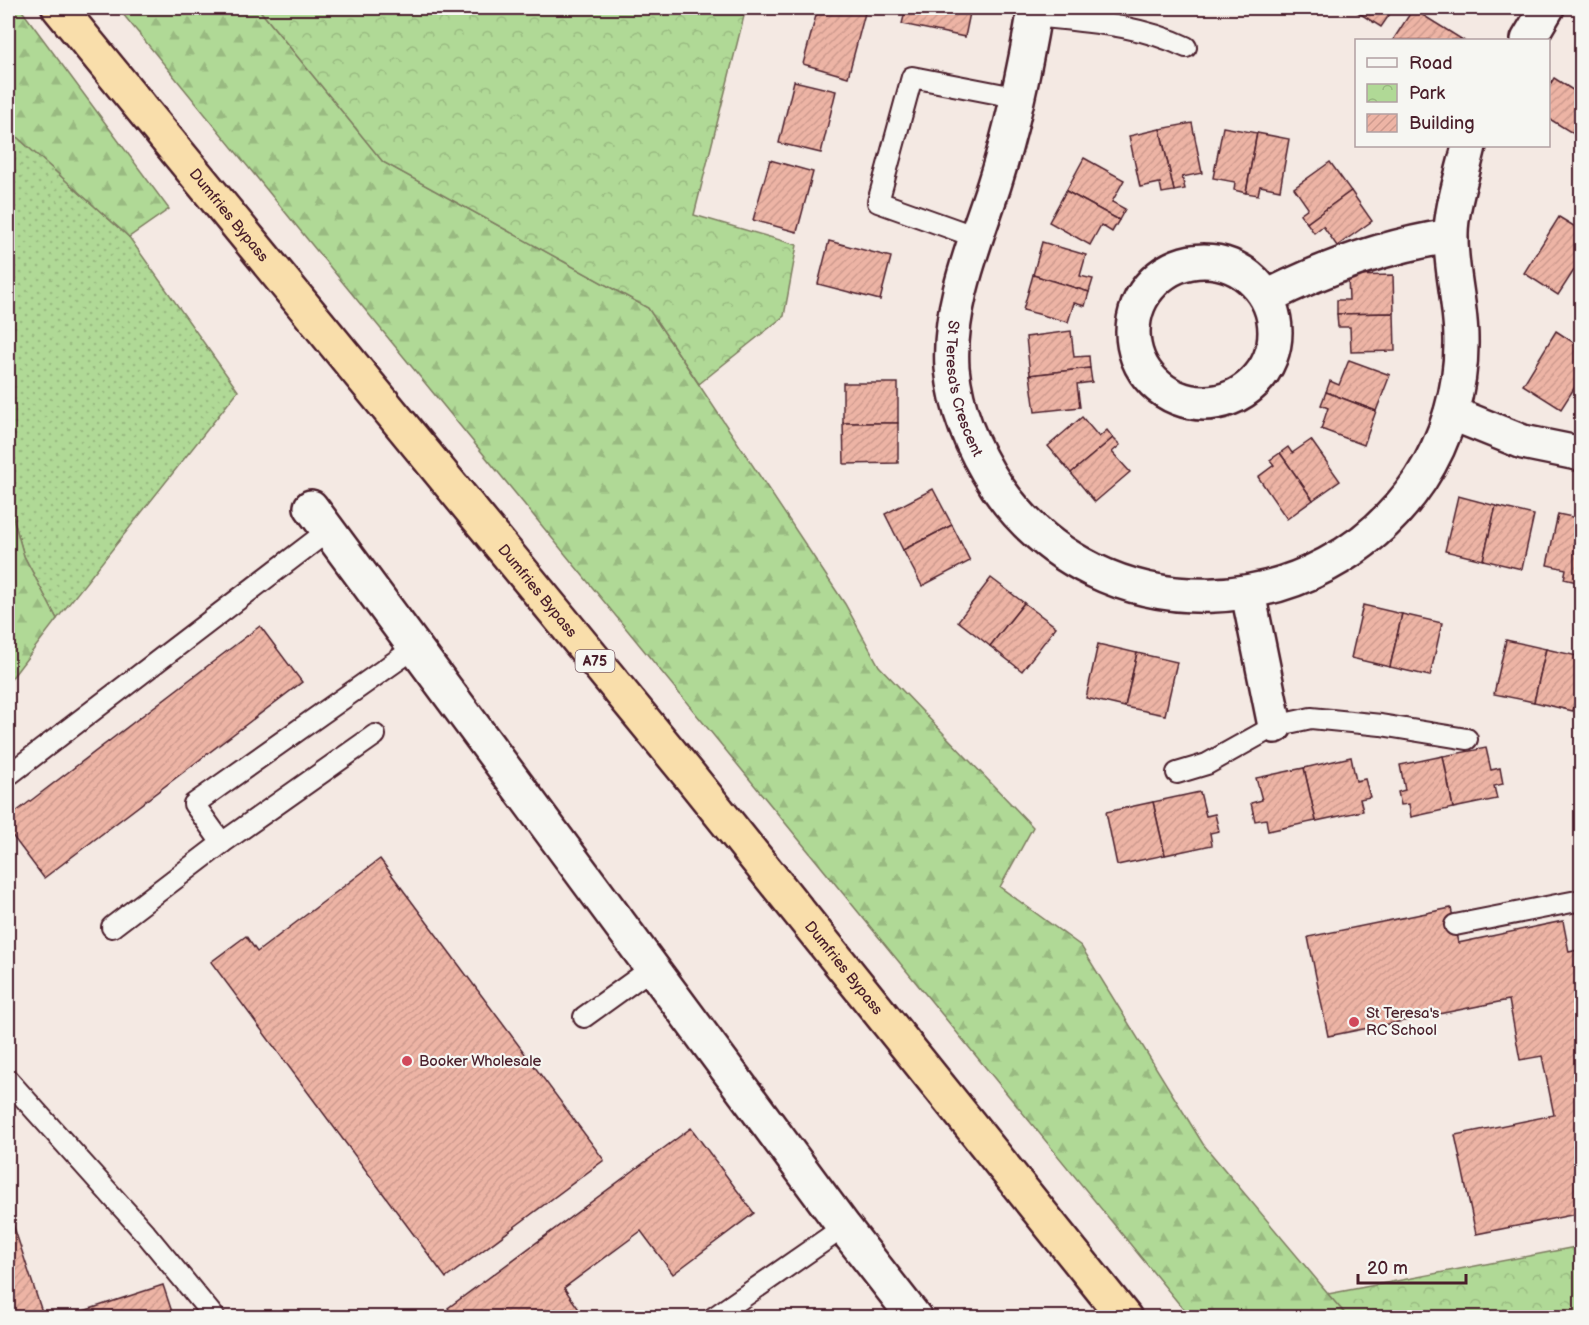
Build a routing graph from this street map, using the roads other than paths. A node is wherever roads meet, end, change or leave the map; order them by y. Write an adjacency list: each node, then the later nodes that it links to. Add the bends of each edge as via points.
1 (59, 8): 32 (highway, Dumfries Bypass / A75, via 696,784)
2 (1547, 8): 4 (street)
3 (1034, 12): 5 (lane, via 1158,33); 6 (street, St Teresa's Crescent)
4 (1529, 39)
5 (1186, 46)
6 (1020, 98): 9 (street, St Teresa's Crescent); 9 (lane, via 912,78 878,202)
7 (1469, 147): 8 (street, St Teresa's Crescent)
8 (1450, 236): 10 (street, via 1392,247 1316,273); 11 (street, St Teresa's Crescent, via 1461,338 1459,376)
9 (976, 237): 14 (street, St Teresa's Crescent, via 954,317 952,368 969,437 1006,499 1058,549 1121,582 1187,596)
10 (1267, 297): 10 (street, via 1274,318 1275,341 1269,362 1256,381 1239,395 1218,402 1195,403 1174,397 1155,384 1141,367 1133,343 1134,318 1143,295 1159,276 1181,264 1205,260 1222,263 1251,278)
11 (1451, 413): 12 (street, via 1522,442); 14 (street, St Teresa's Crescent, via 1422,478 1375,532 1316,572)
12 (1581, 454)
13 (320, 518): 15 (street); 20 (lane)
14 (1248, 593): 16 (street)
15 (416, 647): 21 (lane, via 194,804); 25 (street)
16 (1275, 726): 18 (lane, via 1324,718); 19 (lane, via 1207,764)
17 (375, 735): 21 (lane)
18 (1467, 739)
19 (1177, 773)
20 (10, 774)
21 (222, 843): 24 (lane)
22 (1581, 900): 23 (lane)
23 (1455, 925)
24 (112, 927)
25 (652, 968): 26 (lane); 28 (street)
26 (584, 1017)
27 (8, 1080): 29 (lane)
28 (844, 1227): 30 (lane); 31 (street)
29 (215, 1317)
30 (713, 1317)
31 (915, 1317)
32 (1125, 1317)

